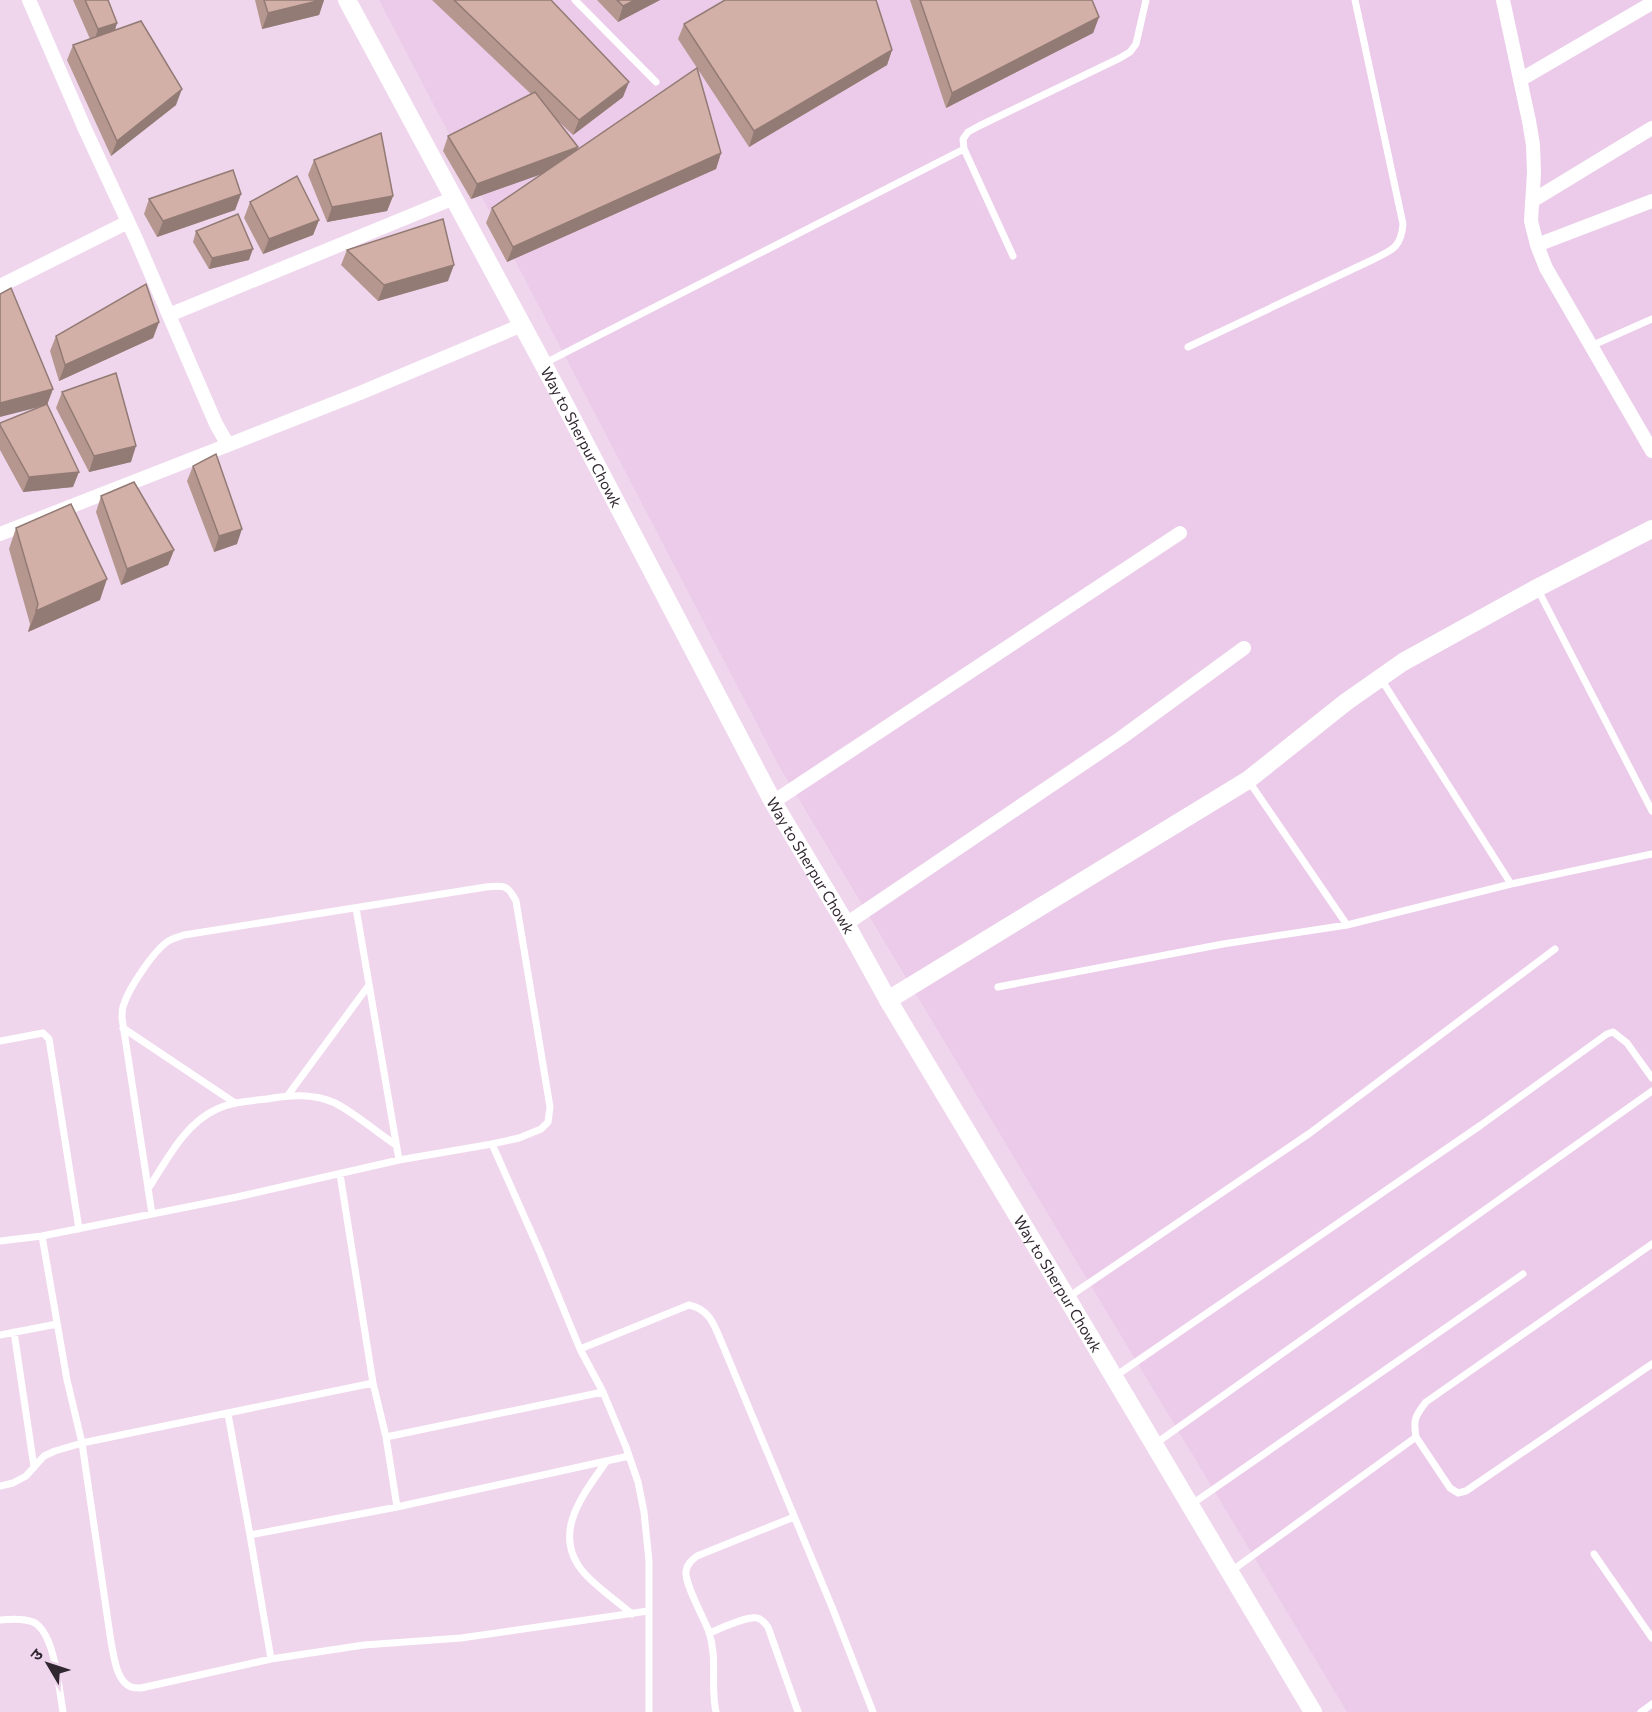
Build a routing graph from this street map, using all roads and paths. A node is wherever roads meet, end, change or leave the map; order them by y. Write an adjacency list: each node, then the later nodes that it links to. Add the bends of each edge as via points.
1 (29, 0): 15 (street)
2 (347, 0): 12 (street, Way to Sherpur Chowk)
3 (575, 0): 9 (lane)
4 (1146, 0): 11 (lane, via 1136,44 1130,52 968,132 963,139)
5 (1355, 0): 23 (lane, via 1403,224 1401,238 1391,250 1372,260)
6 (1503, 0): 8 (street)
7 (1652, 0): 8 (street)
8 (1520, 80): 13 (street, via 1533,145)
9 (656, 82)
10 (1652, 128): 13 (street)
11 (964, 149): 17 (lane); 24 (lane)
12 (454, 198): 19 (street); 21 (street, Way to Sherpur Chowk)
13 (1532, 201): 16 (street, via 1531,221)
14 (1652, 201): 16 (street)
15 (128, 222): 18 (street); 19 (street)
16 (1537, 245): 22 (street)
17 (1012, 256)
18 (0, 286)
19 (169, 315): 25 (street)
20 (1652, 319): 22 (lane)
21 (522, 325): 24 (street, Way to Sherpur Chowk); 25 (street)
22 (1591, 346): 26 (street)
23 (1188, 347)
24 (543, 364): 34 (street, Way to Sherpur Chowk)
25 (228, 445): 29 (street)
26 (1652, 451)
27 (1652, 529): 30 (street)
28 (1180, 533): 34 (street)
29 (0, 534)
30 (1537, 588): 32 (street); 35 (lane)
31 (1244, 648): 39 (street, via 1121,738)
32 (1379, 677): 33 (street); 37 (lane)
33 (1248, 780): 40 (lane); 44 (street)
34 (773, 802): 39 (street, Way to Sherpur Chowk)
35 (1652, 811)
36 (1652, 854): 37 (lane)
37 (1511, 884): 40 (lane)
38 (356, 908): 42 (lane); 45 (lane, via 174,938 156,951 130,989 123,1005); 51 (lane, via 500,885 513,894 550,1107 548,1122 541,1129)
39 (846, 924): 44 (street, Way to Sherpur Chowk)
40 (1347, 925): 43 (lane)
41 (1555, 949): 62 (lane, via 1310,1133)
42 (369, 985): 49 (lane); 52 (lane)
43 (998, 987)
44 (888, 1000): 62 (street, Way to Sherpur Chowk)
45 (123, 1028): 50 (lane); 55 (lane)
46 (0, 1041): 57 (lane, via 43,1033 49,1039)
47 (1652, 1078): 68 (lane, via 1627,1043 1613,1032 1607,1034)
48 (1652, 1091): 75 (lane)
49 (288, 1095): 50 (lane); 52 (lane, via 336,1103)
50 (235, 1103): 55 (lane, via 217,1109 190,1129)
51 (492, 1144): 53 (lane); 66 (lane)
52 (396, 1145): 53 (lane)
53 (399, 1160): 54 (lane)
54 (340, 1174): 56 (lane); 69 (lane)
55 (148, 1189): 56 (lane)
56 (152, 1214): 57 (lane)
57 (79, 1228): 58 (lane)
58 (42, 1236): 59 (lane); 63 (lane)
59 (0, 1241)
60 (1652, 1245): 73 (lane, via 1426,1401 1413,1423)
61 (1523, 1274): 80 (lane)
62 (1067, 1298): 68 (street, Way to Sherpur Chowk)
63 (57, 1324): 64 (lane); 74 (lane)
64 (14, 1332): 65 (lane); 78 (lane)
65 (0, 1335)
66 (580, 1349): 70 (lane); 82 (lane, via 689,1305 704,1310 721,1341)
67 (1652, 1364): 73 (lane, via 1466,1491 1458,1493 1450,1488)
68 (1114, 1377): 75 (street, Way to Sherpur Chowk)
69 (373, 1383): 71 (lane); 72 (lane)
70 (603, 1392): 72 (lane); 76 (lane)
71 (228, 1414): 74 (lane); 83 (lane)
72 (386, 1437): 81 (lane)
73 (1416, 1437): 85 (lane)
74 (82, 1443): 78 (lane, via 44,1456); 91 (lane, via 111,1642 122,1681 141,1688)
75 (1154, 1445): 80 (street, Way to Sherpur Chowk)
76 (629, 1456): 77 (lane); 86 (lane, via 644,1512 649,1561)
77 (606, 1461): 81 (lane); 87 (lane, via 577,1505 569,1540 585,1574)
78 (34, 1467): 79 (lane, via 26,1476)
79 (0, 1486)
80 (1190, 1505): 85 (street, Way to Sherpur Chowk)
81 (398, 1508): 83 (lane)
82 (794, 1517): 89 (lane, via 690,1561 686,1578); 97 (lane)
83 (250, 1535): 91 (lane)
84 (1594, 1554): 90 (lane)
85 (1230, 1572): 98 (street, Way to Sherpur Chowk)
86 (648, 1611): 87 (lane); 94 (lane)
87 (632, 1614): 91 (lane)
88 (0, 1620): 93 (lane, via 33,1622 46,1634 54,1656)
89 (709, 1633): 95 (lane, via 715,1661); 96 (lane, via 749,1619 763,1620)
90 (1652, 1638)
91 (271, 1659)
92 (1652, 1704): 99 (lane)
93 (63, 1712)
94 (649, 1712)
95 (716, 1712)
96 (798, 1712)
97 (873, 1712)
98 (1313, 1712)
99 (1641, 1712)

